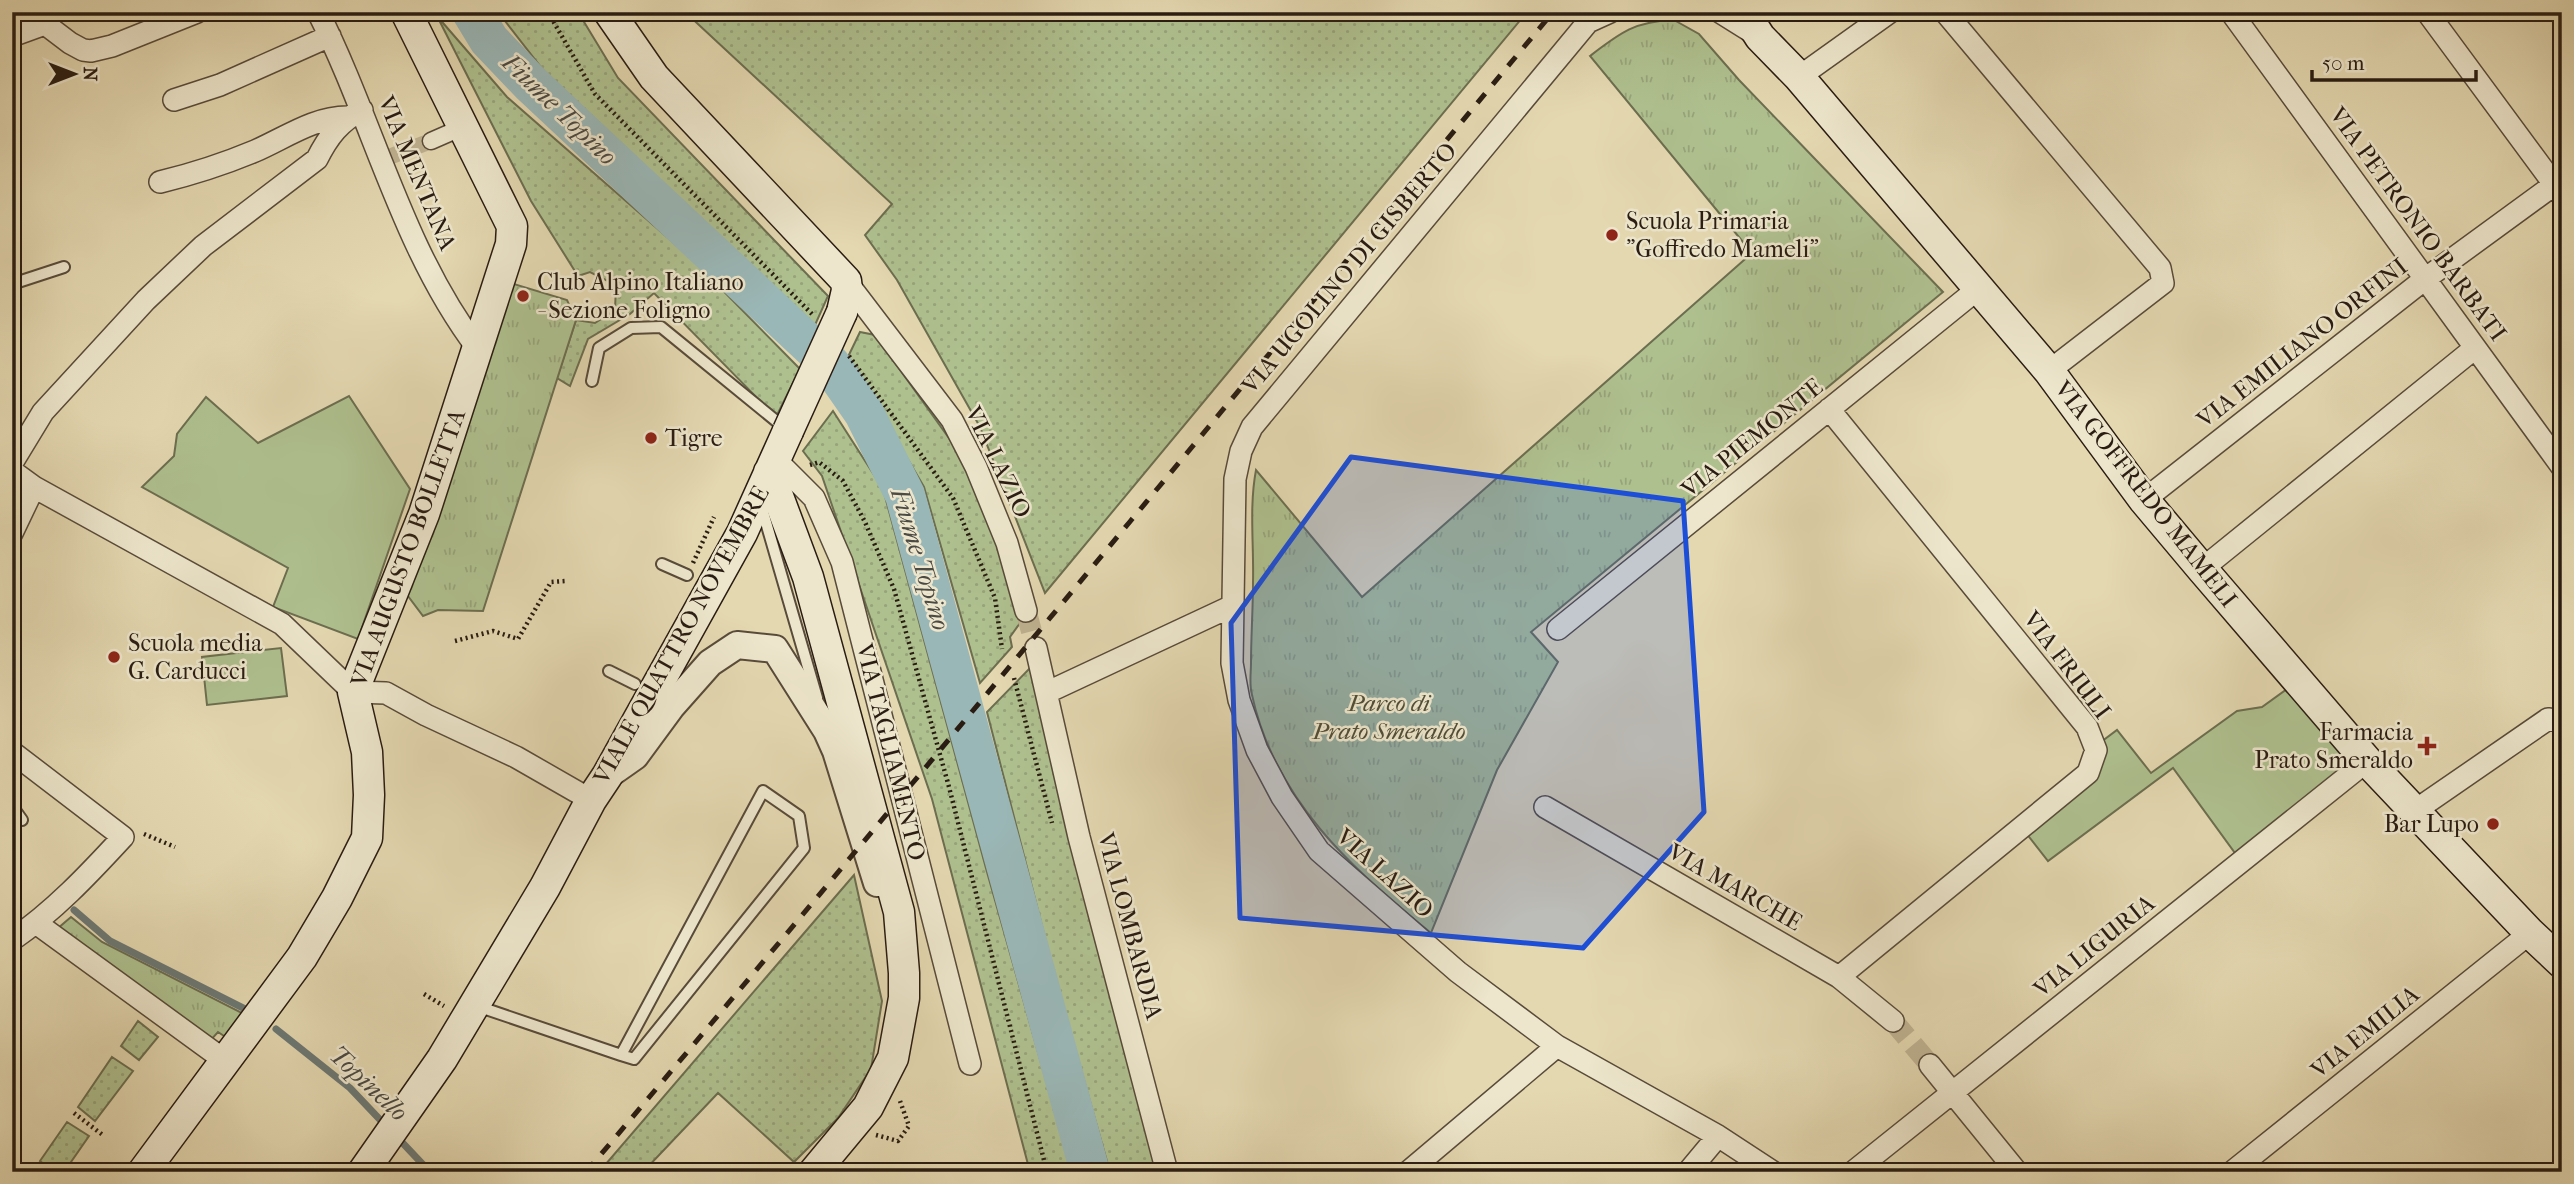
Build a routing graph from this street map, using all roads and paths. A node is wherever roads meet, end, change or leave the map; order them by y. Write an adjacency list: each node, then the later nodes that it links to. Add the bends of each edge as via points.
1 (197, 12): 12 (street, via 91,51 70,43)
2 (318, 12): 15 (street, VIA MENTANA)
3 (406, 12): 19 (main road, VIA AUGUSTO BOLLETTA)
4 (548, 12): 28 (path, via 595,94)
5 (609, 12): 25 (main road, via 654,77)
6 (1610, 12): 47 (street, VIA UGOLINO DI GISBERTO, via 1588,22 1252,427 1235,479)
7 (1720, 12): 13 (street)
8 (1890, 12): 16 (street)
9 (1945, 12): 32 (street, via 2163,277 2163,283)
10 (2231, 12): 24 (street, VIA PETRONIO BARBATI)
11 (2427, 12): 22 (street)
12 (42, 18): 14 (street)
13 (1752, 24): 16 (main road, VIA GOFFREDO MAMELI)
14 (12, 36)
15 (330, 36): 17 (street, via 220,85); 18 (street, VIA MENTANA)
16 (1799, 77): 27 (main road, VIA GOFFREDO MAMELI)
17 (174, 100)
18 (355, 113): 21 (street, via 328,117 254,152); 30 (street, VIA MENTANA, via 385,158 400,208 425,263); 36 (street, via 326,140 317,159 203,246 146,300 43,412)
19 (463, 127): 20 (street); 30 (main road, VIA AUGUSTO BOLLETTA, via 512,226 511,244)
20 (431, 141)
21 (160, 182)
22 (2559, 186): 24 (street, VIA EMILIANO ORFINI)
23 (64, 267): 26 (lane)
24 (2425, 279): 29 (street, VIA PETRONIO BARBATI); 41 (street, VIA EMILIANO ORFINI)
25 (846, 281): 28 (main road, VIALE QUATTRO NOVEMBRE, via 847,290); 48 (street, VIA LAZIO, via 952,420 1007,543)
26 (12, 284)
27 (1979, 288): 32 (main road, VIA GOFFREDO MAMELI); 34 (street, VIA PIEMONTE)
28 (828, 314): 35 (main road, VIALE QUATTRO NOVEMBRE, bridge)
29 (2475, 348): 37 (street, VIA PETRONIO BARBATI); 44 (street)
30 (478, 349): 55 (main road, VIA AUGUSTO BOLLETTA, via 424,514)
31 (849, 355): 52 (path, via 953,498 995,598)
32 (2049, 371): 41 (main road, VIA GOFFREDO MAMELI)
33 (592, 380): 35 (lane, via 599,348 631,328 661,327)
34 (1829, 409): 49 (street, VIA PIEMONTE); 71 (street, VIA FRIULI, via 2087,727 2096,750 2088,773)
35 (788, 431): 39 (main road, VIALE QUATTRO NOVEMBRE)
36 (12, 463)
37 (2562, 467)
38 (12, 471): 40 (street)
39 (773, 475): 58 (lane); 61 (main road, VIALE QUATTRO NOVEMBRE); 69 (main road, VIA TAGLIAMENTO, via 808,576 899,912); 79 (street, VIA TAGLIAMENTO, via 814,499 842,562); 88 (path, via 819,462 843,481 894,589)
40 (34, 487): 42 (street); 55 (street, via 282,624)
41 (2144, 500): 44 (main road, VIA GOFFREDO MAMELI)
42 (12, 533)
43 (662, 564): 45 (lane)
44 (2202, 569): 60 (main road, VIA GOFFREDO MAMELI)
45 (687, 575)
46 (566, 580): 50 (path, via 551,582 518,639 493,631)
47 (1232, 606): 56 (street); 76 (street, VIA LAZIO, via 1232,663 1238,700 1282,797 1318,850 1458,972)
48 (1026, 611)
49 (1558, 629)
50 (456, 641)
51 (1036, 648): 56 (street)
52 (1002, 649)
53 (609, 671): 54 (lane)
54 (635, 684)
55 (353, 692): 61 (street, via 386,693 516,757); 78 (main road, VIA AUGUSTO BOLLETTA, via 367,752 367,838 302,957)
56 (1048, 692): 89 (street, VIA LOMBARDIA, via 1079,837)
57 (2562, 721): 64 (street, via 2549,719)
58 (827, 731): 61 (street, VIA TAGLIAMENTO, via 775,649 737,645 710,663 635,756); 69 (street, VIA TAGLIAMENTO)
59 (12, 752): 66 (street, via 122,837)
60 (2367, 761): 64 (main road, VIA GOFFREDO MAMELI); 81 (street, VIA LIGURIA)
61 (599, 788): 73 (main road, VIALE QUATTRO NOVEMBRE)
62 (12, 806): 65 (lane)
63 (1545, 807): 71 (street, VIA MARCHE)
64 (2416, 810): 67 (main road, VIA GOFFREDO MAMELI)
65 (22, 820)
66 (36, 923): 68 (street); 78 (street)
67 (2530, 933): 70 (main road, VIA GOFFREDO MAMELI); 95 (street, VIA EMILIA)
68 (12, 940)
69 (902, 943): 87 (main road, VIA TAGLIAMENTO, via 904,998 893,1058 868,1107)
70 (2562, 963)
71 (1839, 977): 75 (street, VIA MARCHE)
72 (424, 994): 74 (path)
73 (474, 1005): 77 (lane); 86 (main road, VIALE QUATTRO NOVEMBRE)
74 (445, 1007)
75 (1893, 1021)
76 (1556, 1046): 84 (street, VIA LAZIO); 90 (street)
77 (621, 1055): 77 (lane, via 634,1059 804,848 799,817 763,791)
78 (224, 1060): 85 (main road, VIA AUGUSTO BOLLETTA)
79 (970, 1064)
80 (1930, 1065): 81 (street)
81 (1952, 1093): 93 (street, VIA LIGURIA); 94 (street)
82 (74, 1113): 83 (path)
83 (104, 1136)
84 (1717, 1136): 91 (street); 92 (street, VIA LAZIO)
85 (143, 1172)
86 (363, 1172)
87 (814, 1172)
88 (1047, 1172)
89 (1167, 1172)
90 (1408, 1172)
91 (1688, 1172)
92 (1773, 1172)
93 (1853, 1172)
94 (2017, 1172)
95 (2232, 1172)

